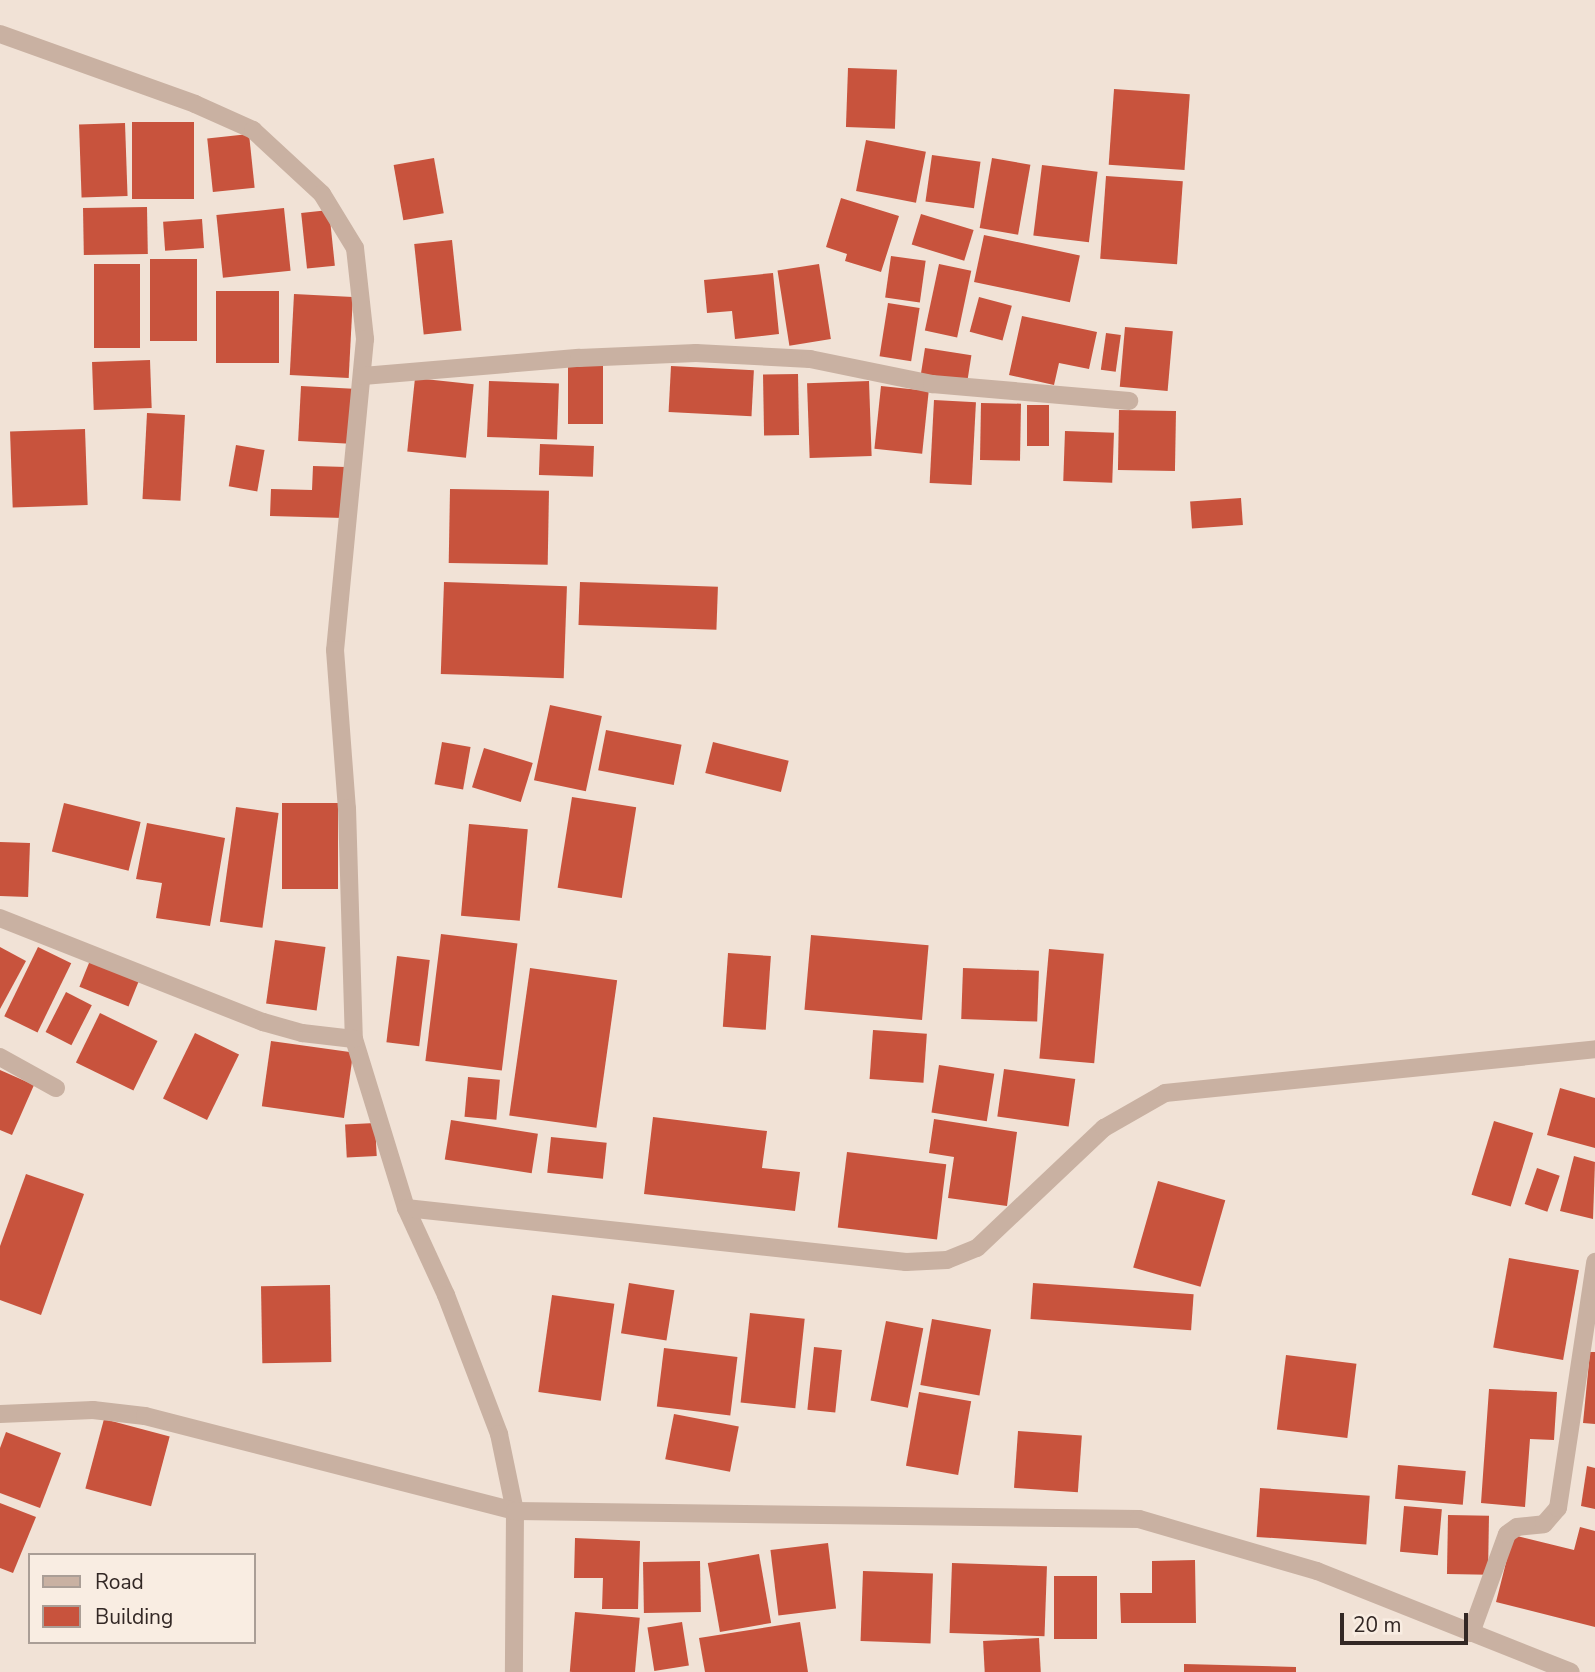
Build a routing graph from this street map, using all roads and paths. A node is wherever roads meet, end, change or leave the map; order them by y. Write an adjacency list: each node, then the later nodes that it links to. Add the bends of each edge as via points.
1 (0, 34): 2 (street, via 239,122 296,166 335,209 355,248 364,302)
2 (363, 376): 3 (street, via 696,353 810,359 932,384); 5 (street, via 335,650 347,808)
3 (1129, 401)
4 (0, 918): 5 (street, via 263,1022 302,1033)
5 (354, 1039): 9 (street)
6 (1595, 1049): 9 (street, via 1165,1093 1104,1128 977,1248 947,1261 906,1262)
7 (0, 1057): 8 (street)
8 (56, 1088)
9 (406, 1209): 12 (street, via 493,1414)
10 (1595, 1262): 13 (street, via 1558,1508 1544,1524 1517,1527 1507,1534)
11 (0, 1414): 12 (street, via 93,1410 145,1416)
12 (515, 1511): 13 (street, via 1139,1519 1317,1571); 14 (street)
13 (1471, 1633): 15 (street)
14 (514, 1672)
15 (1572, 1672)

